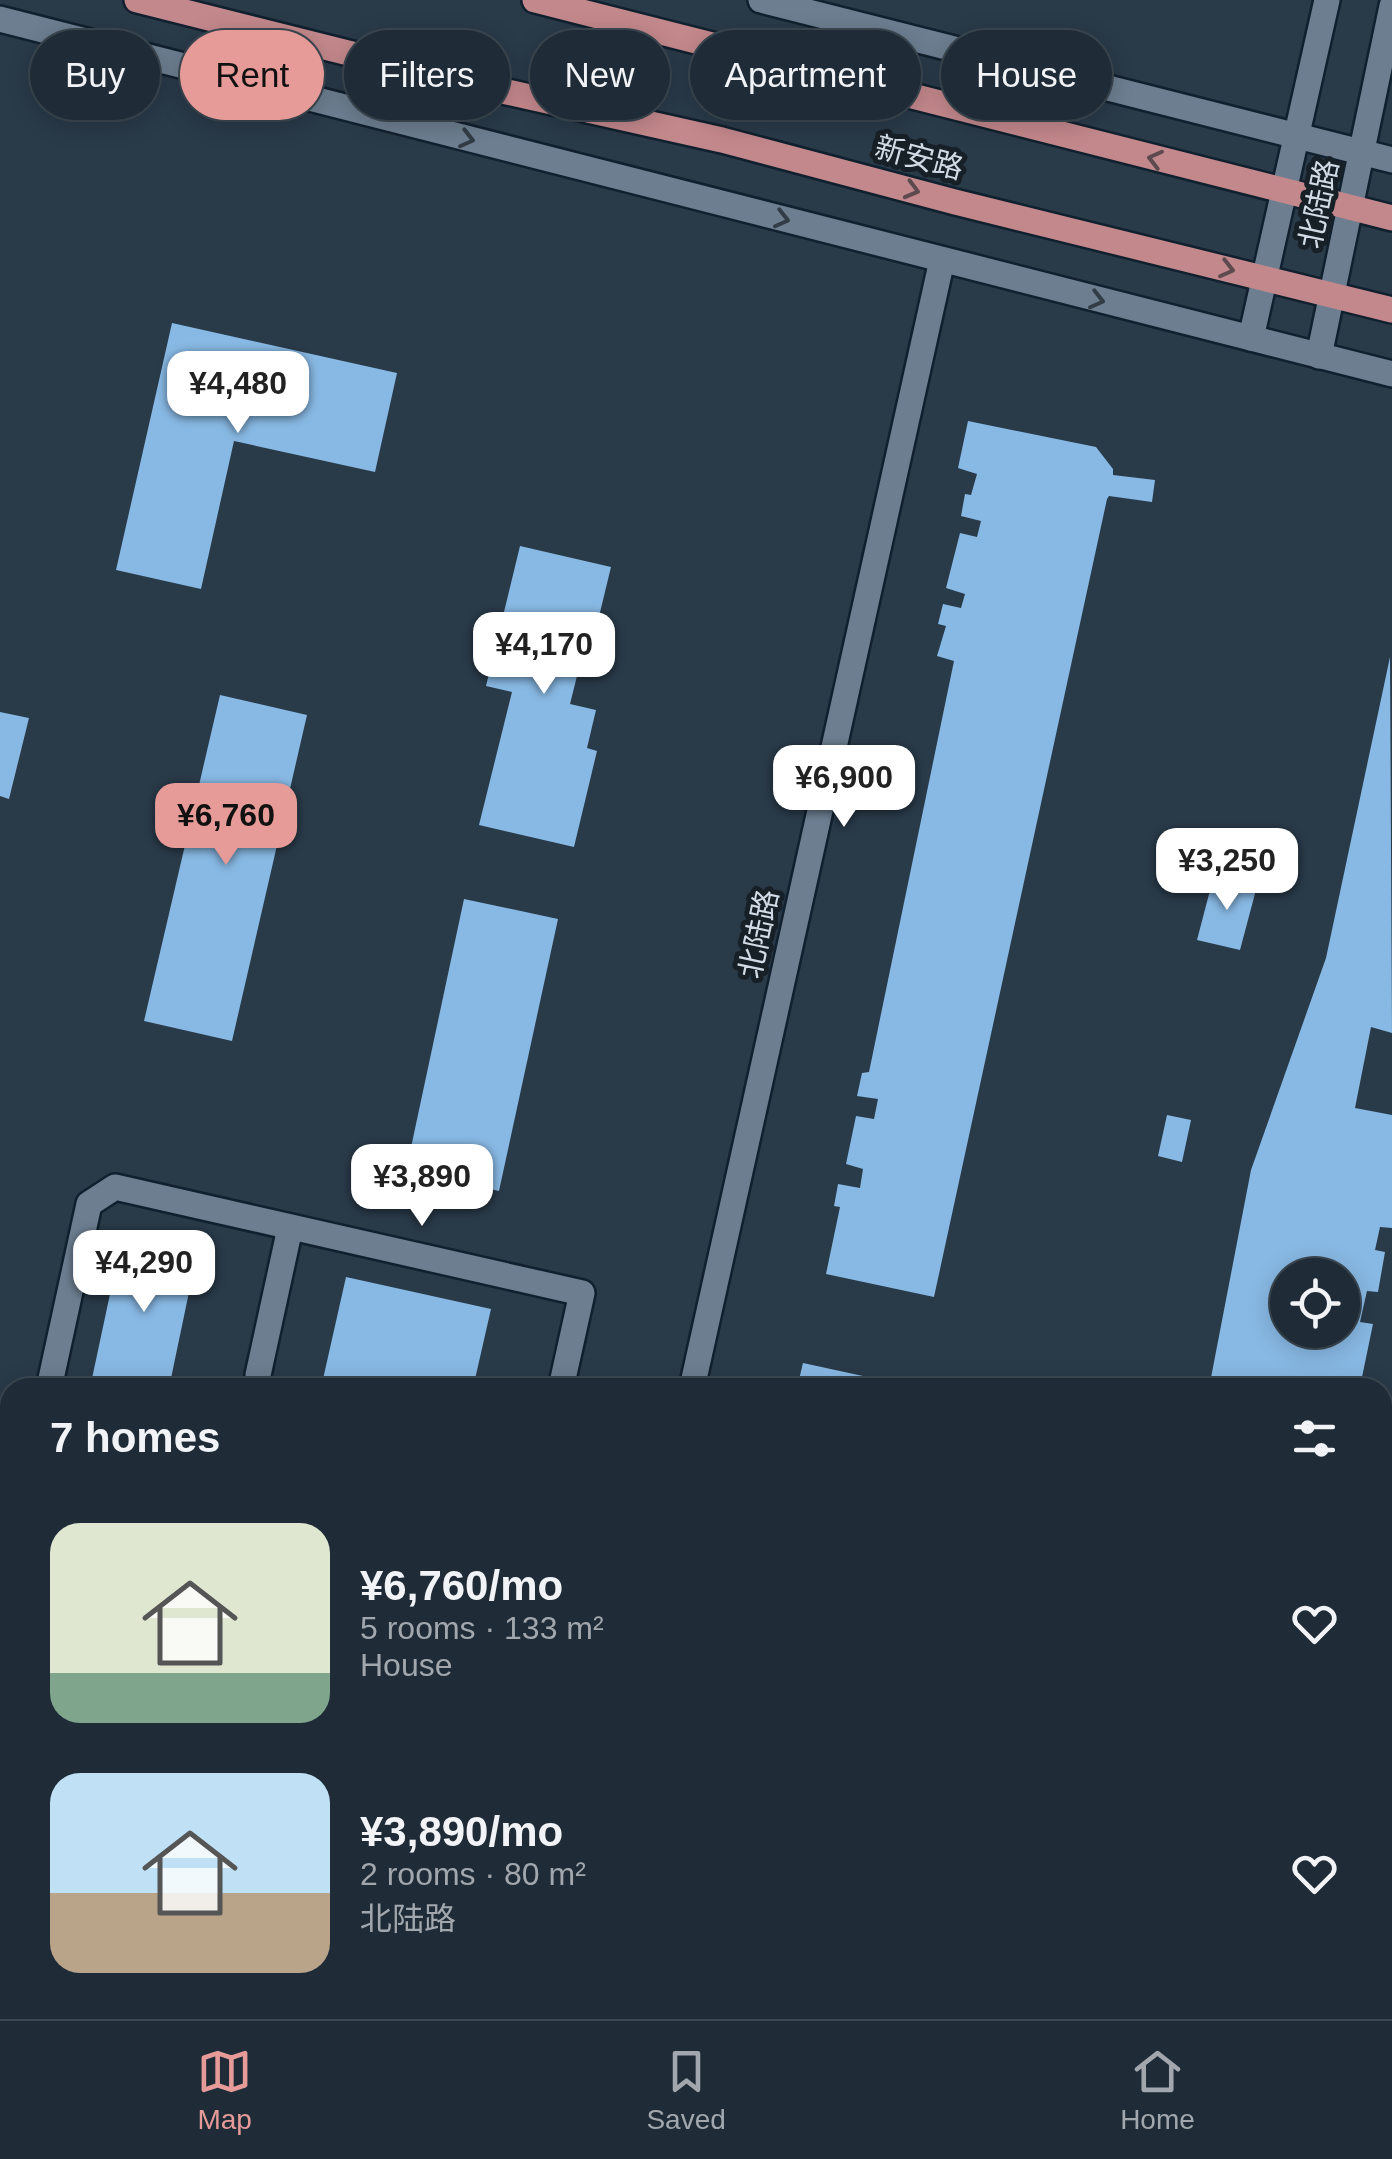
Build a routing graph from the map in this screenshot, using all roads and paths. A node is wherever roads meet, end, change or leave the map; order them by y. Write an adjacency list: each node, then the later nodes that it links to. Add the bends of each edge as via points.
1 (138, 0): 14 (main road, 新安路, one-way to 14)
2 (536, 0): 10 (main road, 新安路, one-way to 2)
3 (761, 0): 7 (street)
4 (1326, 0): 7 (street, 北陆路)
5 (1392, 6): 8 (street, 北陆路)
6 (0, 19): 13 (street, one-way to 13)
7 (1296, 136): 8 (street); 10 (street, 北陆路)
8 (1363, 152): 9 (street); 11 (street, 北陆路)
9 (1392, 160)
10 (1284, 192): 11 (main road, 新安路); 14 (street, 北陆路)
11 (1352, 207): 12 (main road, 新安路); 15 (street, 北陆路)
12 (1392, 218)
13 (942, 260): 17 (street, one-way to 17); 24 (street, 北陆路)
14 (1264, 278): 15 (main road, 新安路); 17 (street, 北陆路)
15 (1332, 295): 16 (main road, 新安路); 18 (street, 北陆路)
16 (1392, 310)
17 (1251, 338): 18 (street)
18 (1319, 356): 19 (street)
19 (1392, 374)
20 (290, 1228): 21 (street); 22 (street, via 115,1187 89,1204); 23 (street, via 582,1293)
21 (258, 1375)
22 (50, 1378)
23 (563, 1378)
24 (694, 1378)

